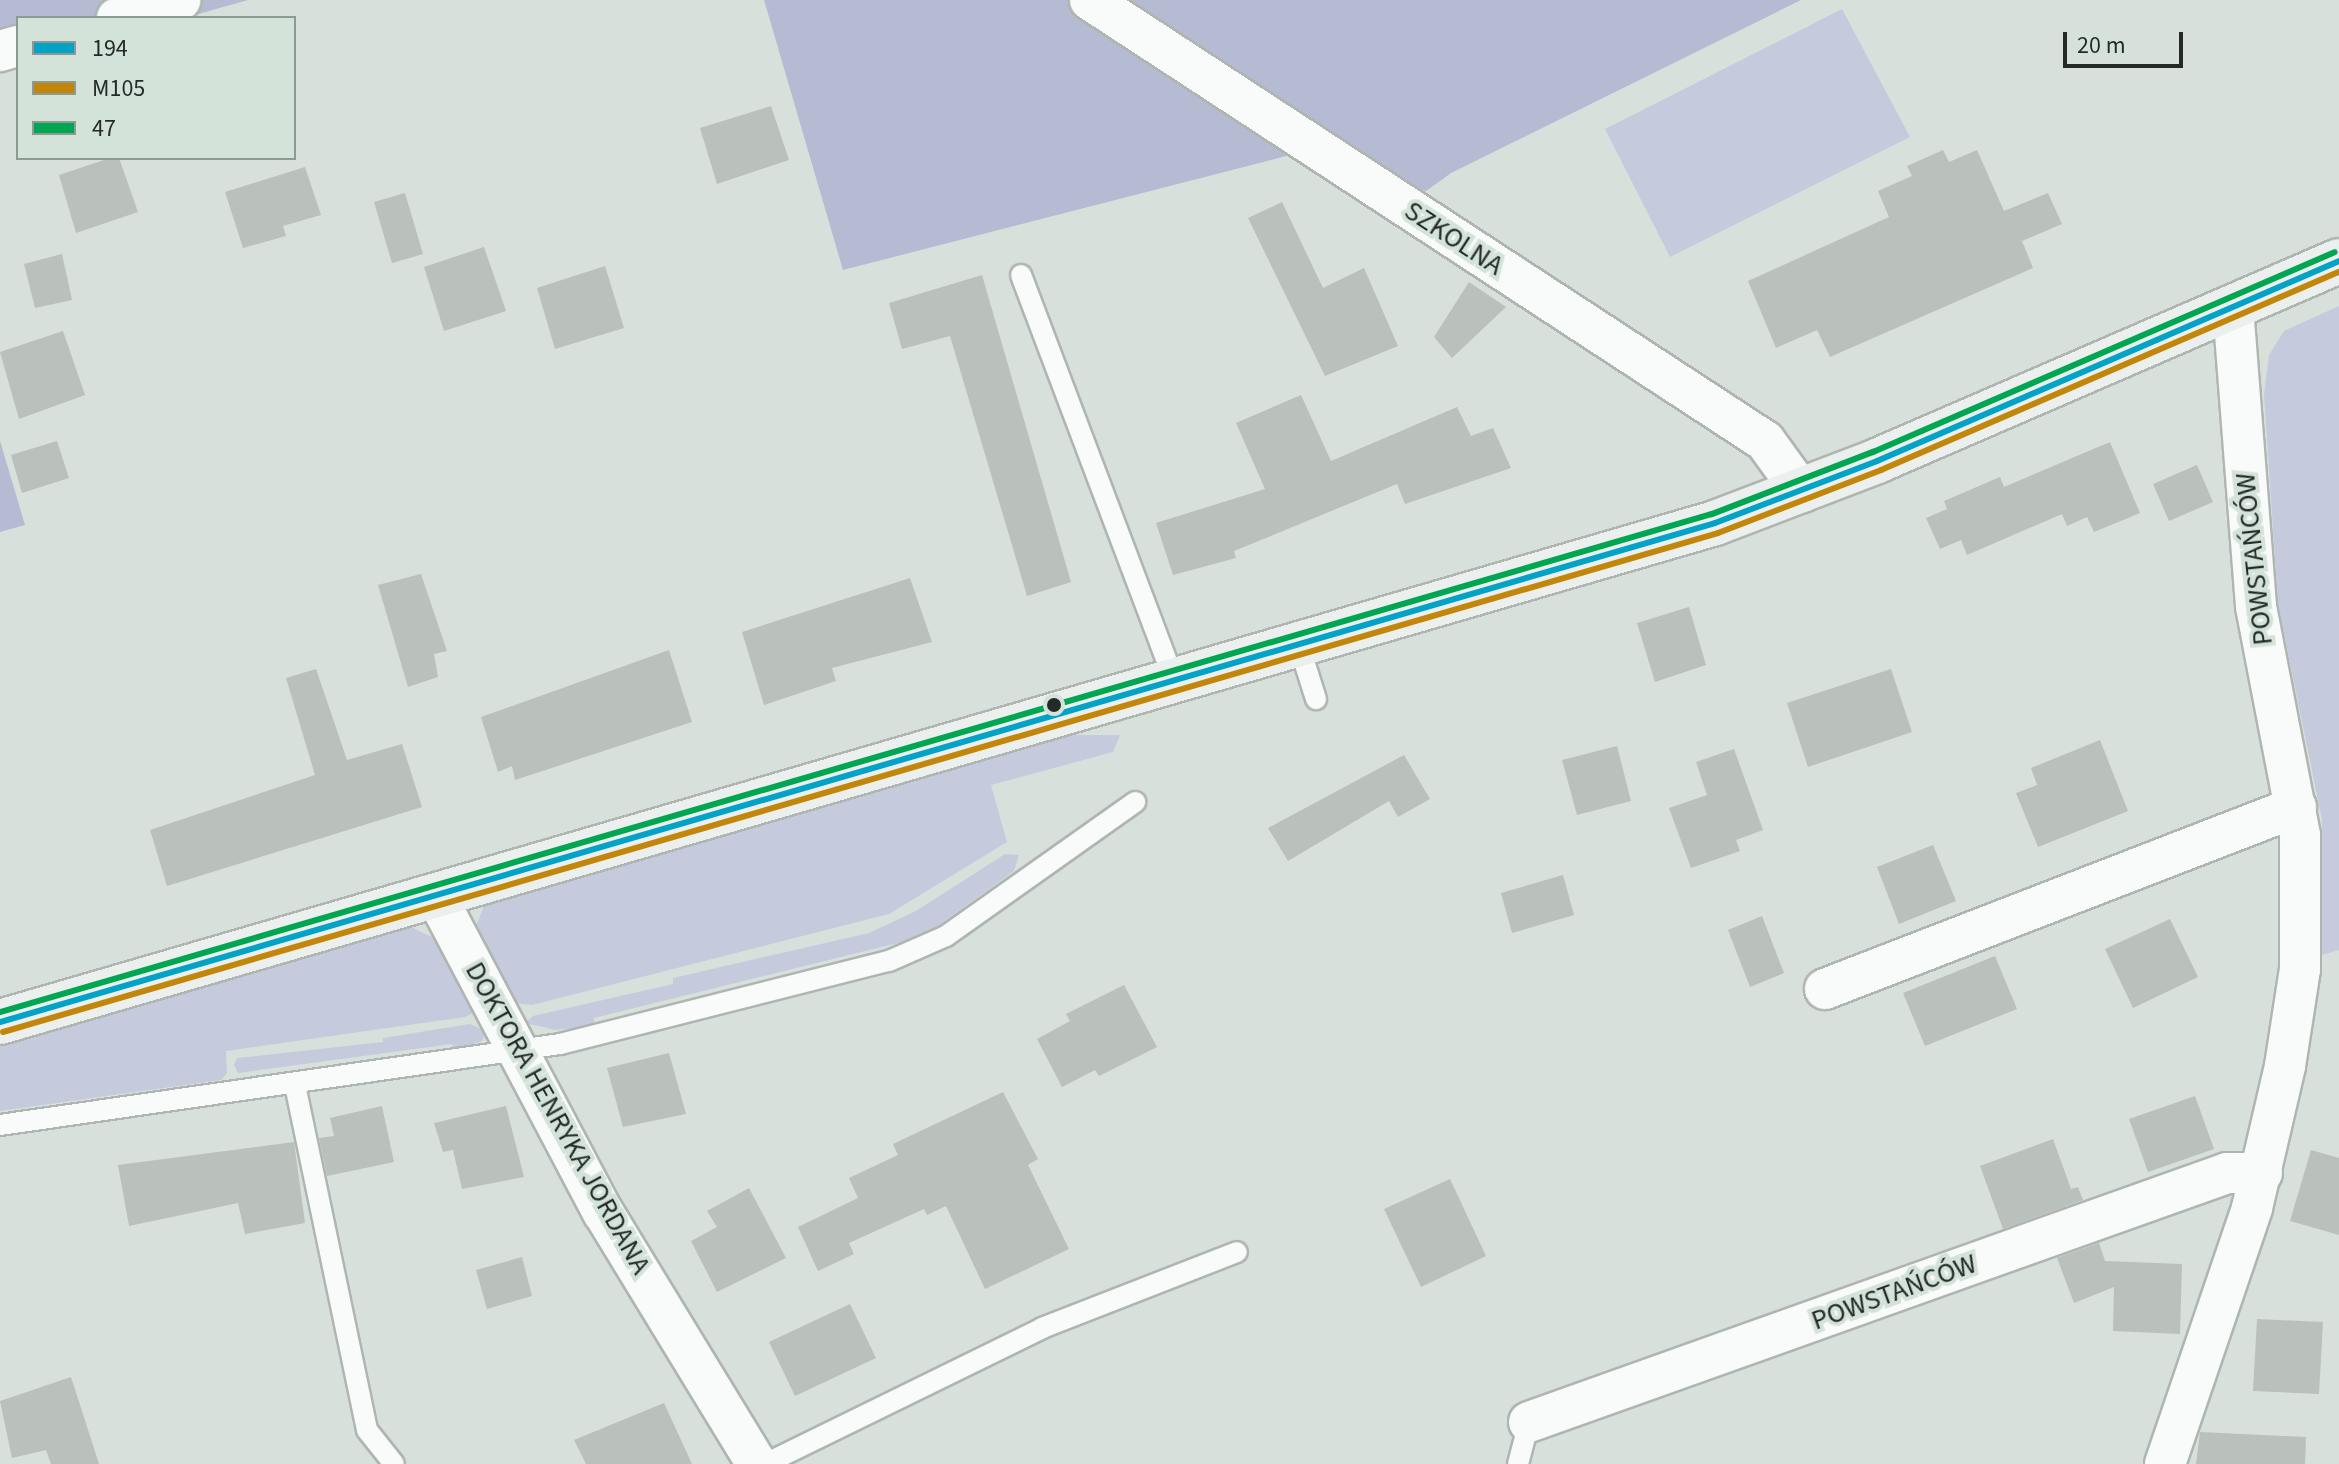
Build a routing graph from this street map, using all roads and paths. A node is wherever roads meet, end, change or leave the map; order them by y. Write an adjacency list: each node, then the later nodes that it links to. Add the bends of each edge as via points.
1 (180, 0): 3 (street)
2 (1090, 0): 7 (street, SZKOLNA, via 1765,441)
3 (124, 16)
4 (2339, 261): 6 (street)
5 (1021, 275): 9 (lane)
6 (2233, 307): 7 (street); 12 (street, POWSTAŃCÓW, via 2256,606)
7 (1802, 492): 8 (street, via 1646,544)
8 (1298, 642): 9 (street); 10 (lane)
9 (1173, 678): 13 (street)
10 (1316, 699)
11 (1135, 802): 16 (lane, via 917,951 780,991)
12 (2296, 807): 14 (street); 19 (street, POWSTAŃCÓW, via 2302,865 2300,969)
13 (435, 894): 15 (street); 16 (street, DOKTORA HENRYKA JORDANA)
14 (1825, 989)
15 (0, 1022)
16 (520, 1051): 17 (lane); 23 (street, DOKTORA HENRYKA JORDANA, via 608,1220)
17 (295, 1085): 18 (lane); 22 (lane, via 367,1430)
18 (0, 1125)
19 (2262, 1173): 21 (street, POWSTAŃCÓW, via 2227,1173); 26 (street, POWSTAŃCÓW)
20 (1237, 1252): 24 (lane, via 1042,1328)
21 (1529, 1422): 25 (lane)
22 (394, 1464)
23 (757, 1464)
24 (765, 1464)
25 (1518, 1464)
26 (2165, 1464)

